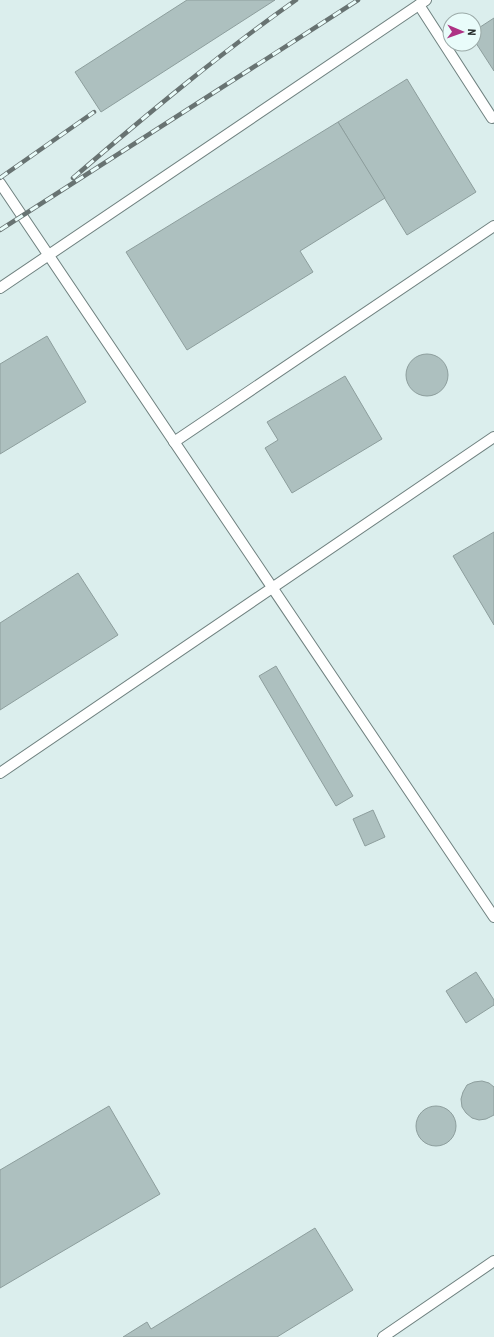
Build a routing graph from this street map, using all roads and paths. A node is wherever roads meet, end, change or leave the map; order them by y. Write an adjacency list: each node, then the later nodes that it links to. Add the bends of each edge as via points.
1 (422, 3): 2 (lane); 5 (lane)
2 (493, 118)
3 (0, 184): 5 (lane)
4 (494, 226): 8 (lane)
5 (48, 256): 6 (lane); 8 (lane)
6 (0, 288)
7 (494, 437): 9 (lane)
8 (174, 442): 9 (lane)
9 (272, 588): 10 (lane); 11 (lane)
10 (0, 773)
11 (494, 916)
12 (494, 1261): 13 (lane)
13 (383, 1337)

